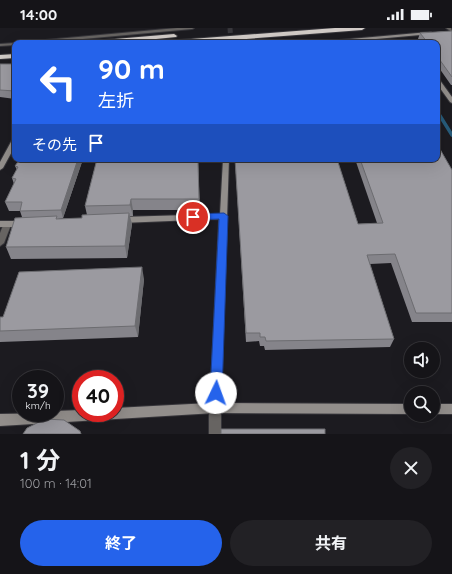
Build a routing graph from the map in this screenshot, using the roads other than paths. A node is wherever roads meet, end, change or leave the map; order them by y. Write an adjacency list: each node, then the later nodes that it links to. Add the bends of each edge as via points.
1 (192, 28): 8 (street)
2 (282, 28): 9 (highway)
3 (362, 28): 10 (highway)
4 (448, 28): 5 (street)
5 (452, 31): 6 (street)
6 (444, 32)
7 (436, 33): 11 (street)
8 (57, 40)
9 (129, 40)
10 (204, 40)
11 (362, 40)
12 (12, 44): 13 (street)
13 (0, 45)
14 (12, 49): 15 (highway)
15 (0, 51)
16 (12, 56): 17 (highway)
17 (0, 57)
18 (440, 84): 19 (street)
19 (452, 101)
20 (12, 146): 22 (street)
21 (226, 162): 23 (street)
22 (0, 168)
23 (224, 216): 24 (street); 28 (street)
24 (115, 220)
25 (4, 224): 26 (street); 27 (street)
26 (30, 224)
27 (0, 243)
28 (215, 408): 29 (street); 32 (street); 33 (street)
29 (404, 409)
30 (440, 409): 31 (street)
31 (452, 409)
32 (0, 420)
33 (215, 434)

